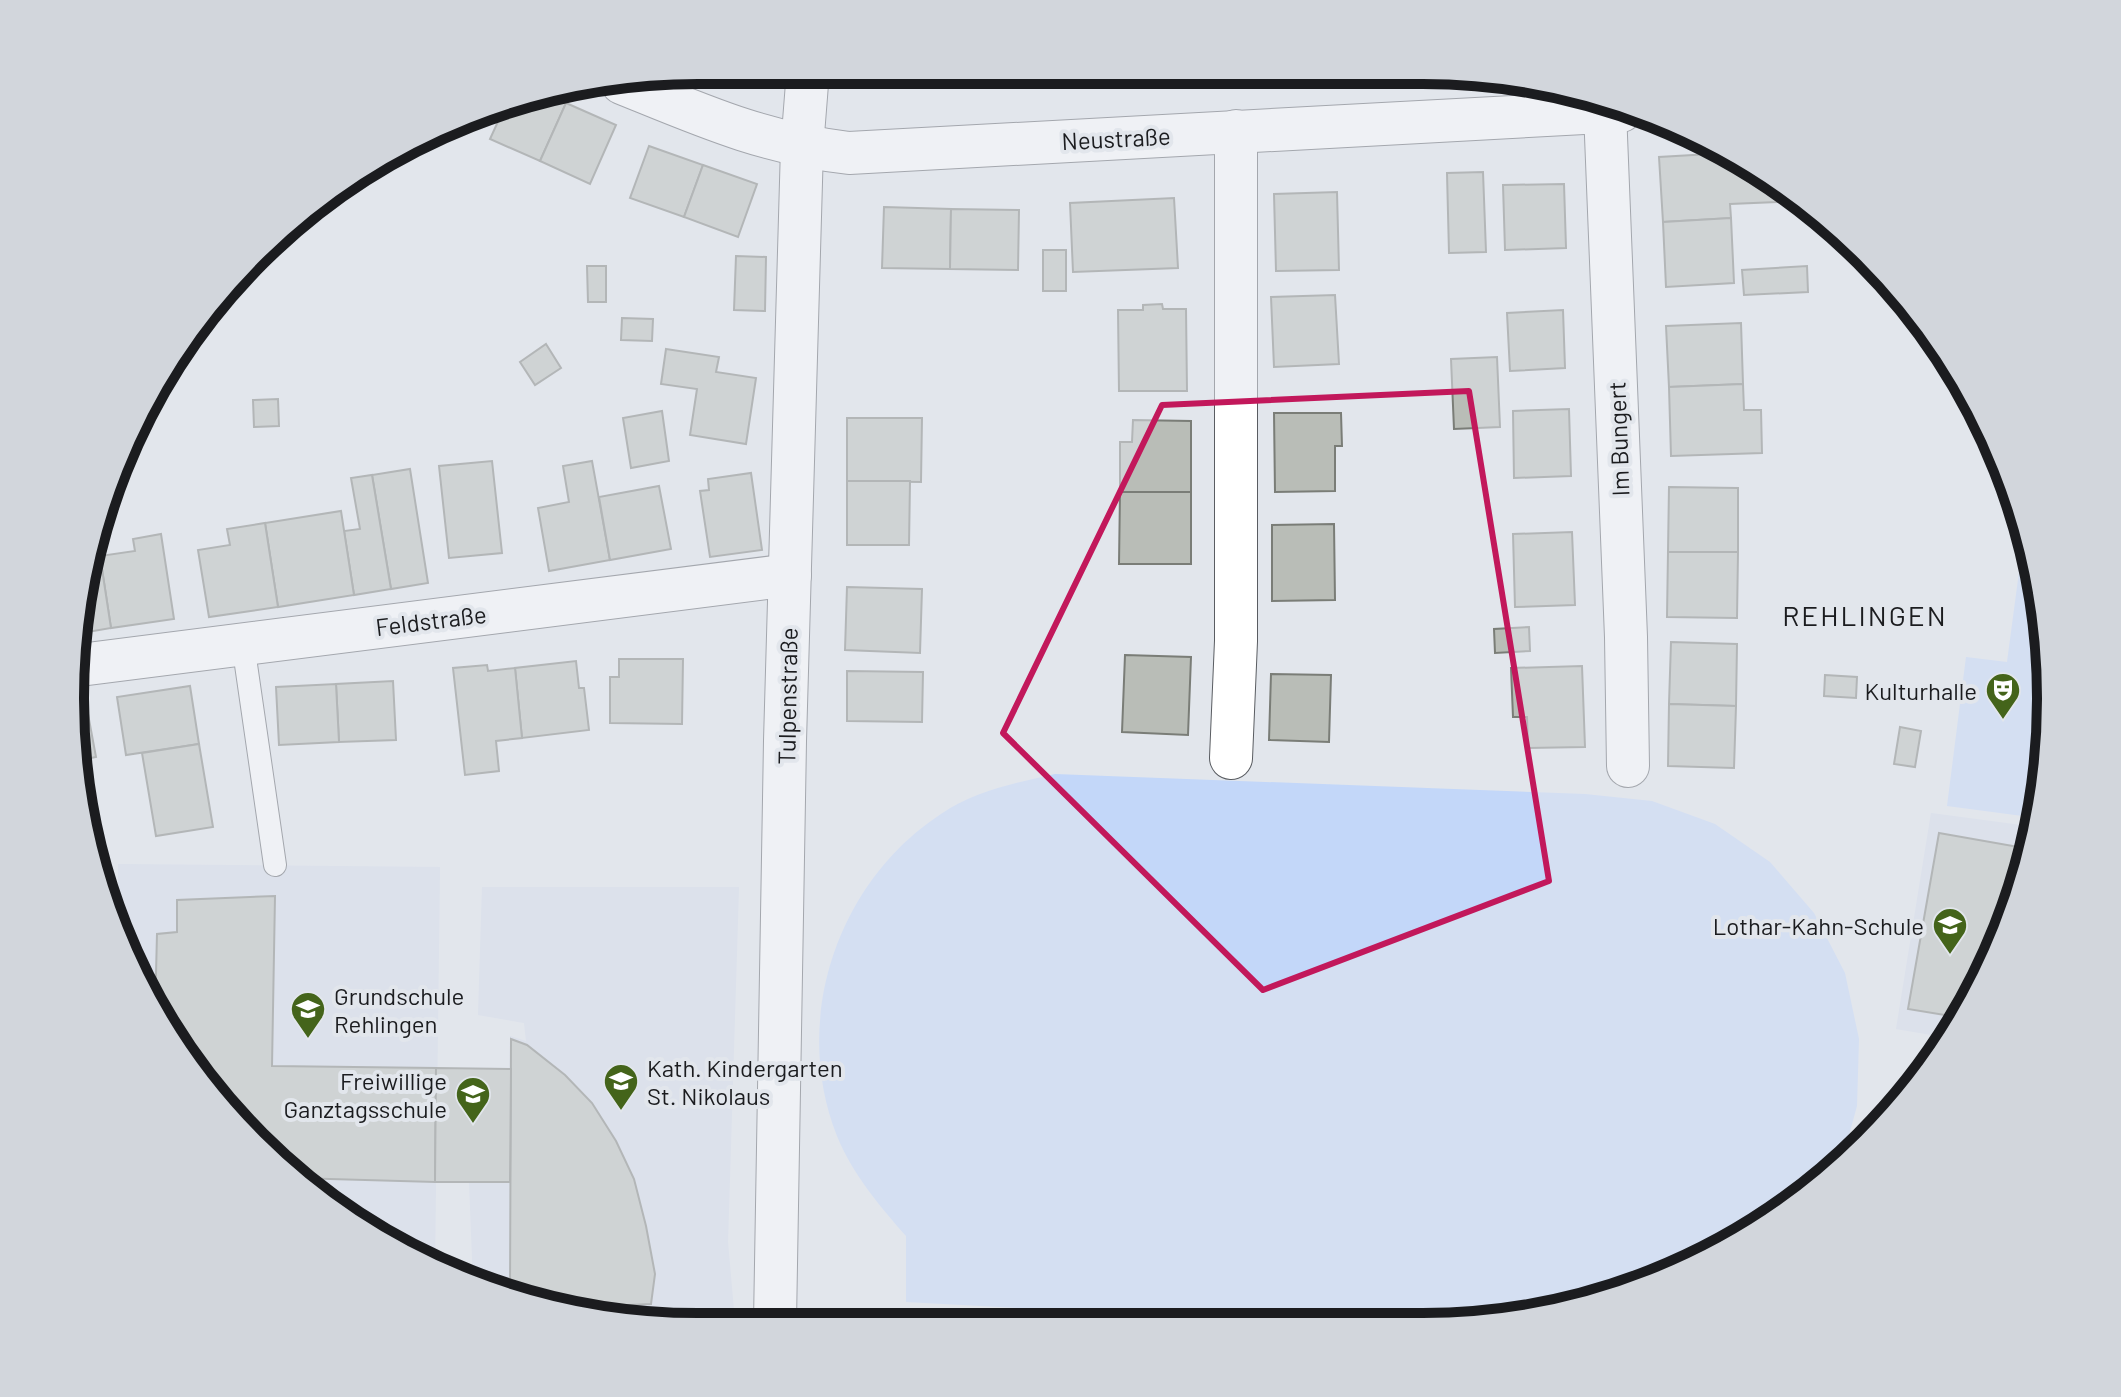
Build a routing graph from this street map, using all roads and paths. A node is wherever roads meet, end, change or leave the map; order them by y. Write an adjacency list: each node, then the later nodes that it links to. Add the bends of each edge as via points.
1 (807, 84): 6 (street, Tulpenstraße)
2 (633, 87): 6 (street, Neustraße, via 742,131)
3 (1603, 112): 5 (street, Neustraße)
4 (1613, 115): 11 (street, Im Bungert)
5 (1236, 131): 6 (street, Neustraße, via 849,153); 10 (street, via 1236,641)
6 (802, 147): 7 (street, Tulpenstraße)
7 (790, 575): 8 (street, Feldstraße); 13 (street, Tulpenstraße)
8 (243, 644): 9 (street, Feldstraße); 12 (lane)
9 (85, 664)
10 (1231, 758)
11 (1628, 766)
12 (275, 865)
13 (775, 1313)

